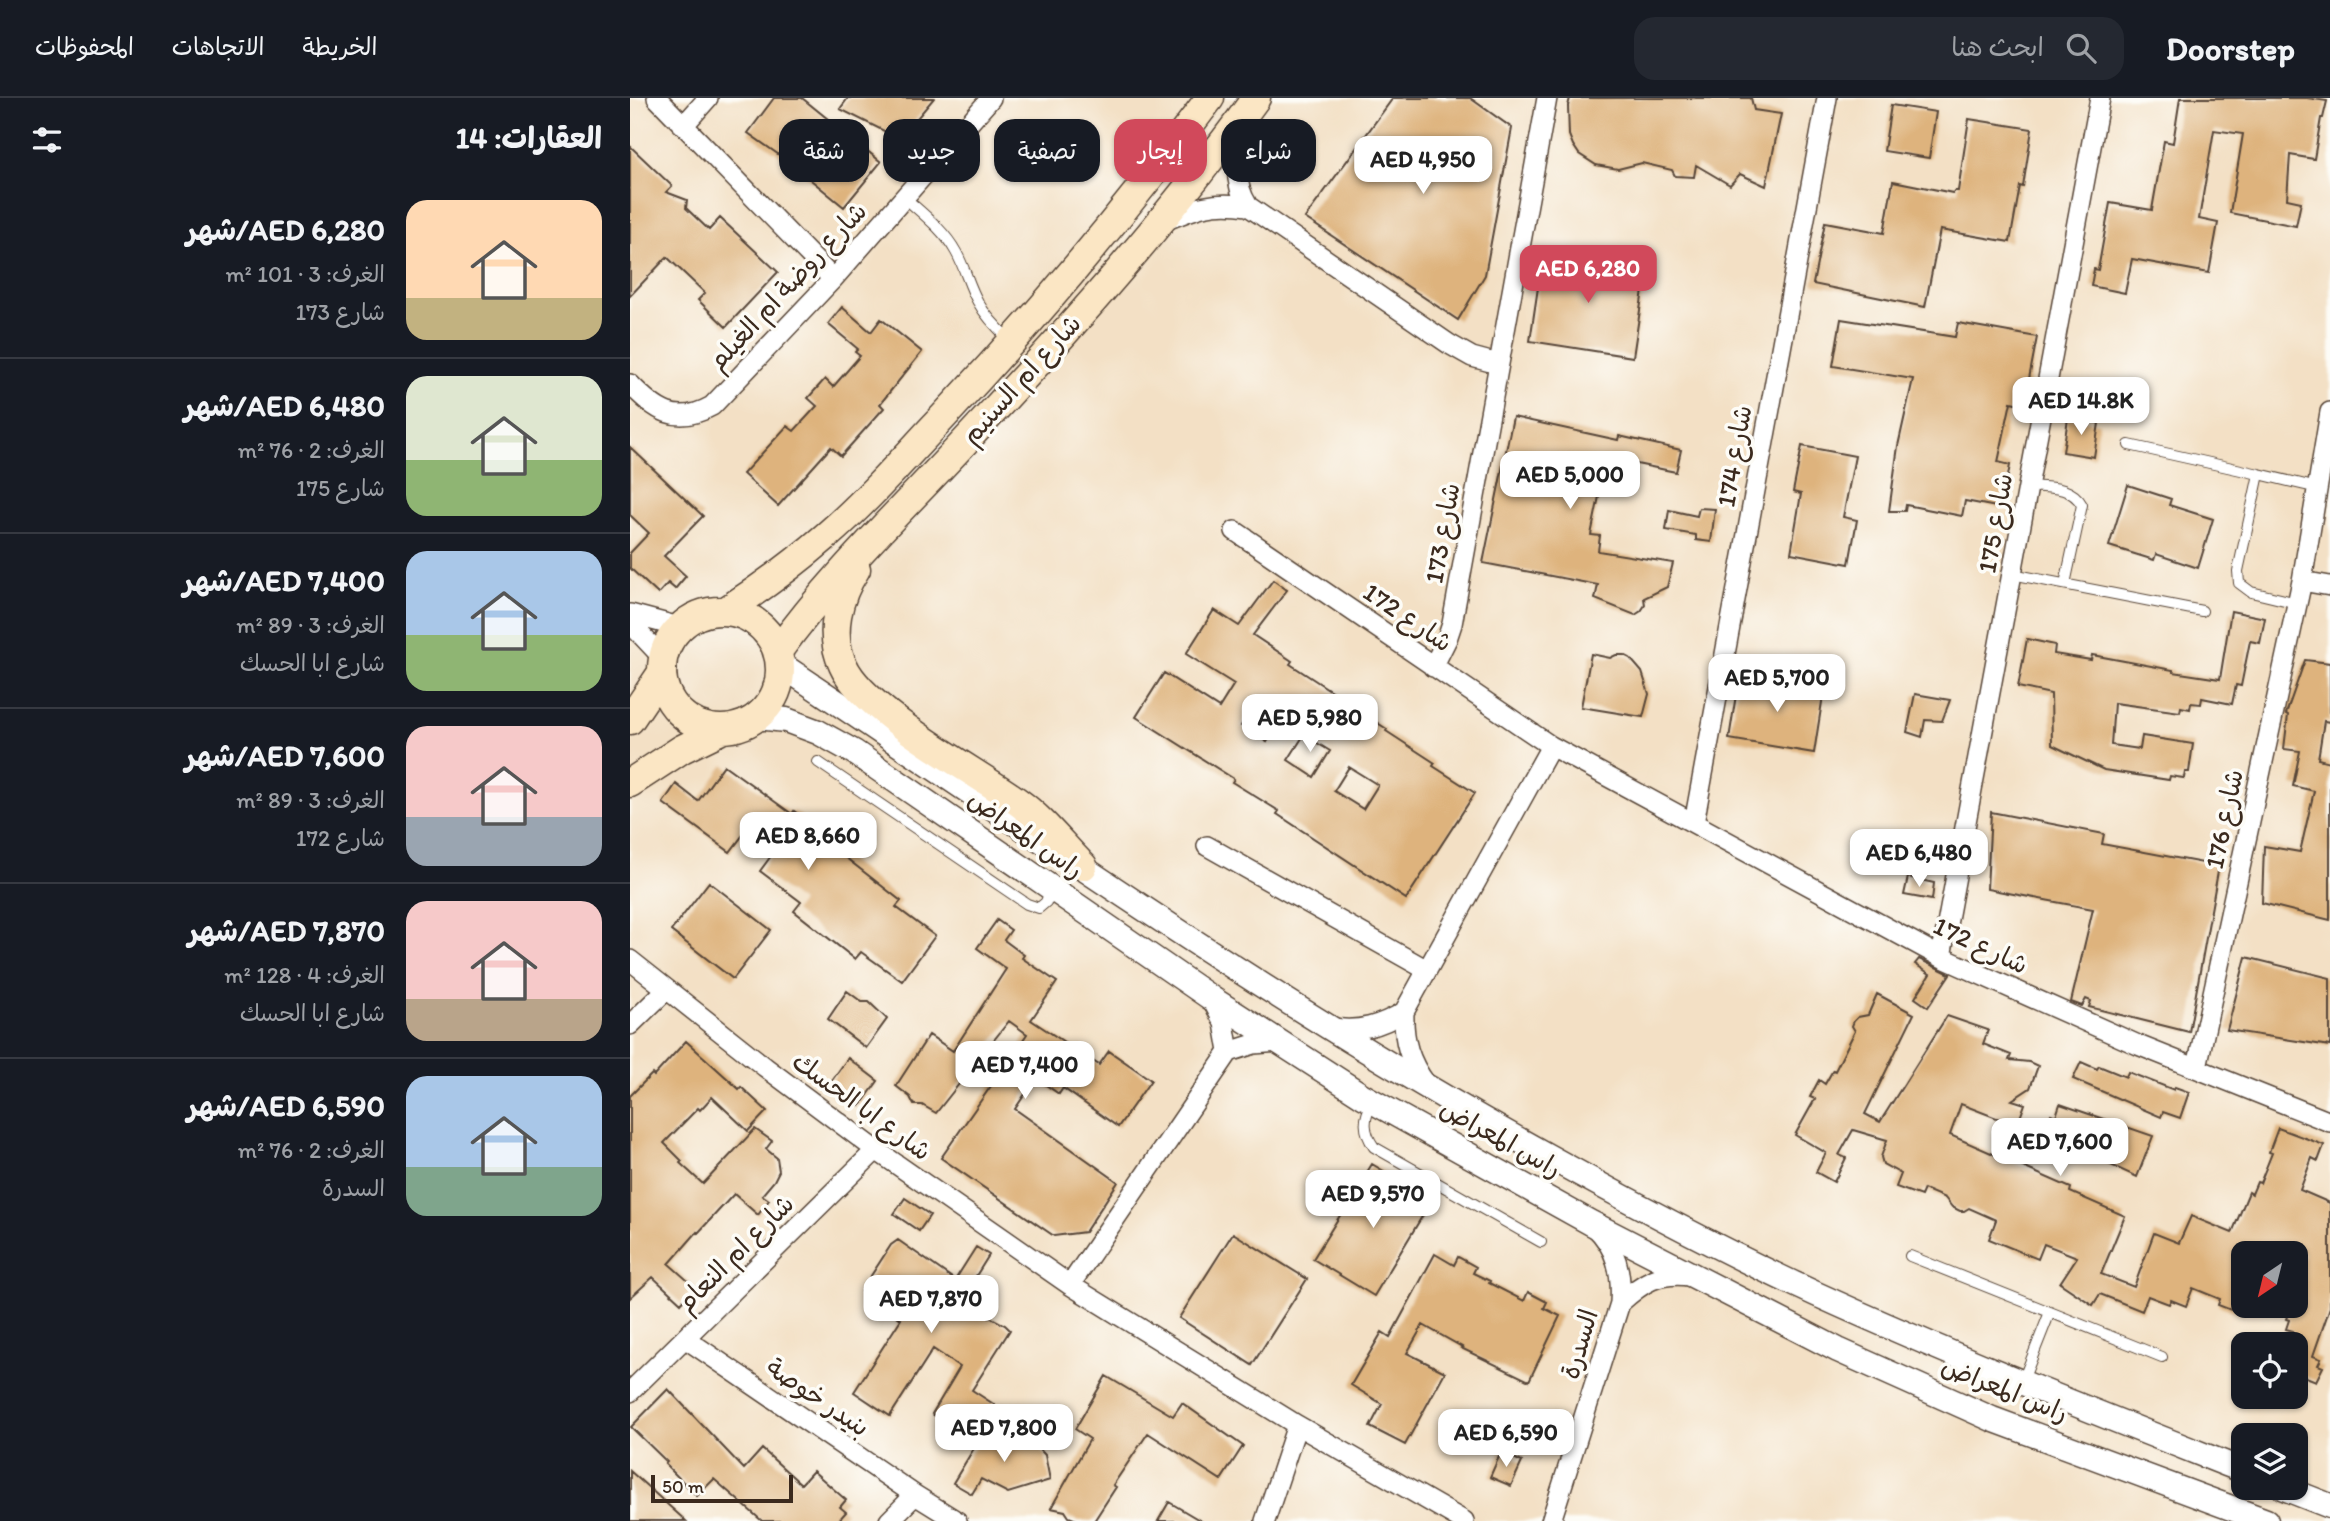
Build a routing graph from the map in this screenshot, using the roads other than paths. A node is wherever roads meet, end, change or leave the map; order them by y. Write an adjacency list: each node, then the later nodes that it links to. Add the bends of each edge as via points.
1 (657, 98): 9 (street)
2 (708, 98): 9 (street)
3 (990, 98): 10 (street, شارع روضة ام الغيلم)
4 (1210, 98): 14 (main road, شارع ام السنيم, via 1160,166)
5 (1548, 98): 15 (street, شارع 173)
6 (1827, 98): 43 (street, شارع 174)
7 (2100, 98): 20 (street, شارع 175)
8 (1255, 100): 11 (street, via 1237,162 1239,188); 12 (main road, شارع ام السنيم)
9 (684, 125): 13 (street)
10 (904, 197): 13 (street, شارع روضة ام الغيلم); 14 (lane, via 948,240 978,304)
11 (1248, 206): 12 (street, via 1213,204); 15 (street, via 1448,344)
12 (1160, 223): 22 (main road, شارع ام السنيم)
13 (833, 279): 16 (street, شارع روضة ام الغيلم, via 712,406 697,414 682,417 664,412)
14 (1012, 342): 29 (main road, شارع ام السنيم, via 846,518 765,586)
15 (1498, 364): 36 (street, شارع 173, via 1452,624)
16 (630, 384)
17 (2330, 412): 21 (street, شارع 176)
18 (2129, 445): 19 (lane)
19 (2259, 474): 21 (lane); 28 (lane, via 2239,583 2251,592)
20 (2028, 486): 24 (street, شارع 175); 26 (lane, via 2068,490 2082,505)
21 (2318, 488): 25 (street, شارع 176)
22 (885, 525): 34 (main road, شارع ام السنيم, via 812,605); 45 (main road, via 850,578 841,602 837,648 848,676 888,713 1021,804)
23 (1235, 531): 36 (street, شارع 172)
24 (2012, 573): 26 (lane); 47 (street, شارع 175)
25 (2302, 581): 27 (street); 28 (street, شارع 176)
26 (2065, 584): 30 (lane)
27 (2330, 586)
28 (2297, 603): 57 (street, شارع 176)
29 (727, 610): 33 (main road, via 709,611); 34 (main road, via 758,623 770,636)
30 (2202, 611)
31 (630, 614): 33 (street)
32 (630, 623): 35 (street)
33 (679, 627): 35 (main road, via 668,640)
34 (779, 658): 37 (main road, via 776,694); 45 (street, راس المعراض)
35 (661, 665): 38 (main road); 39 (main road, via 665,692 675,708 688,720)
36 (1433, 667): 40 (street, شارع 172)
37 (757, 717): 39 (main road); 46 (street, راس المعراض, via 786,720 854,752)
38 (630, 720)
39 (723, 729): 42 (main road)
40 (1551, 746): 43 (street, شارع 172); 49 (street)
41 (818, 762): 46 (lane, via 1027,904 1039,908)
42 (630, 783)
43 (1694, 823): 47 (street, شارع 172)
44 (1207, 846): 49 (street)
45 (1083, 866): 54 (street, راس المعراض)
46 (1051, 888): 51 (street, راس المعراض)
47 (1941, 957): 57 (street, شارع 172)
48 (630, 960): 50 (street, شارع ابا الحسك)
49 (1427, 970): 52 (street)
50 (666, 990): 53 (street); 61 (street, شارع ابا الحسك)
51 (1211, 998): 55 (street, راس المعراض); 56 (street, via 1224,1023)
52 (1404, 1012): 54 (street, via 1367,1029); 58 (street, via 1408,1054)
53 (630, 1025)
54 (1327, 1027): 58 (street, راس المعراض)
55 (1280, 1042): 56 (street); 59 (street, راس المعراض)
56 (1229, 1052): 66 (street)
57 (2197, 1068): 60 (street, شارع 172)
58 (1428, 1088): 71 (street, راس المعراض, via 1546,1156 1788,1280)
59 (1374, 1101): 62 (street, راس المعراض); 63 (lane, via 1365,1119 1374,1147)
60 (2330, 1122)
61 (876, 1150): 66 (street, شارع ابا الحسك); 69 (street, شارع ام النعام)
62 (1591, 1223): 65 (street, راس المعراض); 67 (street, السدرة, via 1604,1236 1619,1266)
63 (1541, 1241)
64 (1910, 1256): 68 (lane)
65 (1694, 1277): 67 (street, السدرة, via 1654,1278); 83 (street, راس المعراض, via 1838,1350 1992,1419)
66 (1070, 1285): 73 (street, شارع ابا الحسك)
67 (1620, 1303): 82 (street, السدرة)
68 (2050, 1312): 70 (lane); 71 (lane)
69 (686, 1339): 72 (street, شارع ام النعام); 75 (street, بنيدر خوصة)
70 (2162, 1357)
71 (2021, 1383): 74 (street, راس المعراض)
72 (630, 1392)
73 (1297, 1425): 80 (street); 81 (street, شارع ابا الحسك)
74 (2231, 1466)
75 (915, 1495): 78 (street); 79 (street, بنيدر خوصة)
76 (2308, 1497): 77 (street)
77 (2330, 1506)
78 (889, 1521)
79 (957, 1521)
80 (1265, 1521)
81 (1464, 1521)
82 (1551, 1521)
83 (2266, 1521)

